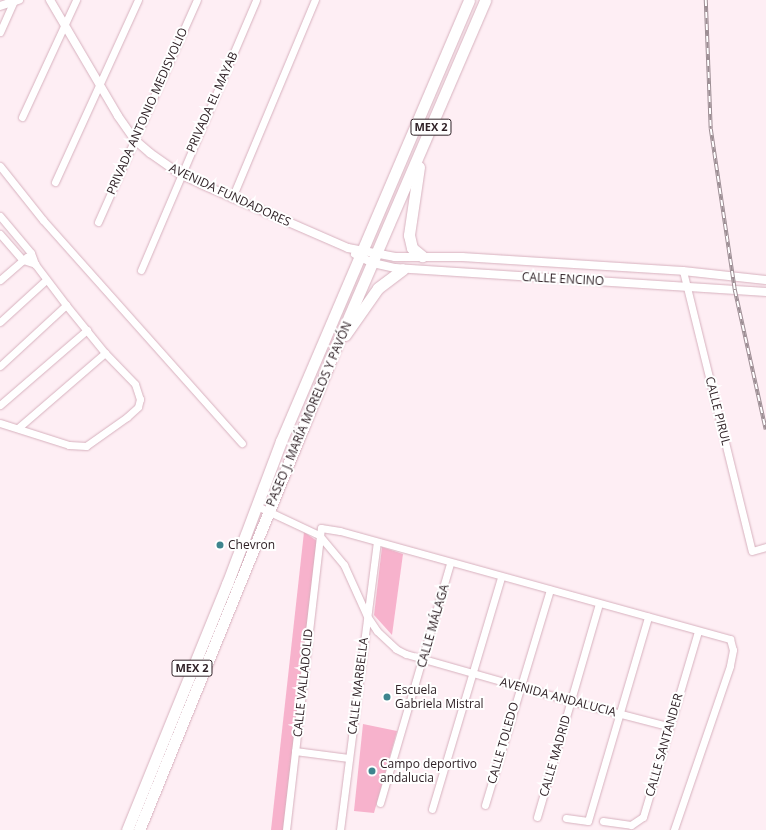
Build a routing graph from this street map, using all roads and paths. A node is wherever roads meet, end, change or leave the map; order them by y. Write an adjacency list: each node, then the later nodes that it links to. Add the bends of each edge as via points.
1 (16, 0): 10 (street); 12 (street)
2 (50, 0): 11 (street, AVENIDA FUNDADORES)
3 (76, 0): 11 (street)
4 (138, 0): 13 (street)
5 (196, 0): 15 (street, PRIVADA ANTONIO MEDISVOLIO)
6 (256, 0): 18 (street, PRIVADA EL MAYAB)
7 (315, 0): 20 (street)
8 (469, 0): 25 (highway, PASEO J. MARÍA MORELOS Y PAVÓN / MEX 2)
9 (485, 0): 16 (highway, PASEO J. MARÍA MORELOS Y PAVÓN / MEX 2)
10 (0, 6)
11 (65, 24): 13 (street, AVENIDA FUNDADORES); 14 (street)
12 (0, 32)
13 (100, 85): 15 (street, AVENIDA FUNDADORES); 19 (street)
14 (22, 116)
15 (135, 140): 18 (street, AVENIDA FUNDADORES); 22 (street, PRIVADA ANTONIO MEDISVOLIO)
16 (422, 150): 26 (highway, via 409,235 412,248); 27 (highway, PASEO J. MARÍA MORELOS Y PAVÓN / MEX 2)
17 (0, 166): 47 (street, via 43,220)
18 (180, 174): 20 (street, AVENIDA FUNDADORES); 31 (street, PRIVADA EL MAYAB)
19 (55, 182)
20 (232, 198): 25 (street, AVENIDA FUNDADORES)
21 (0, 216): 24 (street)
22 (98, 222)
23 (0, 234): 28 (street)
24 (31, 253): 28 (street); 29 (street)
25 (362, 254): 27 (street, CALLE ENCINO); 48 (highway, PASEO J. MARÍA MORELOS Y PAVÓN / MEX 2, via 281,441)
26 (422, 256): 27 (street, CALLE ENCINO); 32 (street, CALLE ENCINO)
27 (375, 258): 30 (street, CALLE ENCINO); 41 (highway, PASEO J. MARÍA MORELOS Y PAVÓN / MEX 2)
28 (23, 260): 29 (street); 33 (street)
29 (35, 264): 34 (street)
30 (403, 269): 36 (street, CALLE ENCINO); 41 (highway, via 378,288 351,328)
31 (141, 270)
32 (683, 271): 35 (street, CALLE ENCINO); 36 (street, CALLE PIRUL)
33 (0, 280)
34 (46, 280): 38 (street); 39 (street)
35 (766, 280)
36 (686, 286): 37 (street, CALLE ENCINO); 52 (street, CALLE PIRUL, via 752,551)
37 (766, 292)
38 (66, 305): 40 (street); 43 (street)
39 (0, 322)
40 (87, 330): 42 (street); 44 (street)
41 (338, 342): 49 (highway, PASEO J. MARÍA MORELOS Y PAVÓN / MEX 2)
42 (105, 353): 46 (street); 46 (street, via 135,384 140,399 138,407 95,443 81,447 64,444)
43 (0, 366)
44 (0, 405)
45 (0, 423): 46 (street)
46 (18, 428)
47 (242, 443)
48 (258, 506): 49 (street, AVENIDA ANDALUCIA); 74 (highway, PASEO J. MARÍA MORELOS Y PAVÓN / MEX 2)
49 (268, 510): 50 (street, AVENIDA ANDALUCIA); 75 (highway, PASEO J. MARÍA MORELOS Y PAVÓN / MEX 2)
50 (319, 535): 51 (street, via 321,528); 57 (street, AVENIDA ANDALUCIA, via 337,554 350,574); 66 (street, CALLE VALLADOLID)
51 (377, 542): 53 (street); 57 (street, CALLE MARBELLA)
52 (766, 547)
53 (450, 564): 54 (street); 60 (street, CALLE MÁLAGA)
54 (500, 578): 55 (street); 61 (street)
55 (550, 590): 56 (street); 62 (street, CALLE TOLEDO)
56 (599, 604): 58 (street); 63 (street, CALLE MADRID)
57 (367, 616): 60 (street, AVENIDA ANDALUCIA, via 377,631 396,649); 67 (street, CALLE MARBELLA)
58 (648, 617): 59 (street); 64 (street)
59 (698, 631): 65 (street, CALLE SANTANDER); 78 (street, via 730,639 733,650)
60 (423, 661): 61 (street, AVENIDA ANDALUCIA); 68 (street, CALLE MÁLAGA)
61 (471, 674): 62 (street, AVENIDA ANDALUCIA); 70 (street)
62 (520, 687): 63 (street, AVENIDA ANDALUCIA); 69 (street, CALLE TOLEDO)
63 (570, 701): 64 (street, AVENIDA ANDALUCIA); 71 (street, CALLE MADRID)
64 (620, 714): 65 (street, AVENIDA ANDALUCIA); 72 (street, via 588,821)
65 (668, 726): 73 (street, CALLE SANTANDER, via 643,817 631,825)
66 (295, 751): 67 (street); 76 (street, CALLE VALLADOLID)
67 (349, 758): 77 (street, CALLE MARBELLA)
68 (380, 803)
69 (486, 805)
70 (432, 809)
71 (537, 817)
72 (566, 818)
73 (603, 821)
74 (127, 830)
75 (139, 830)
76 (286, 830)
77 (340, 830)
78 (674, 830)

